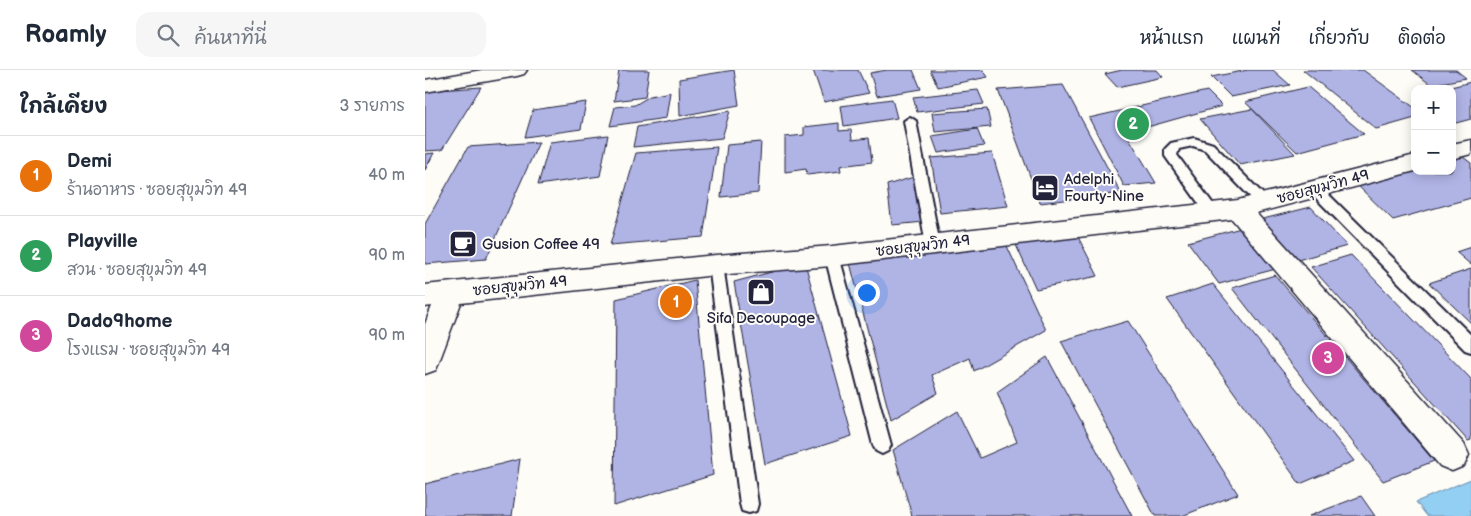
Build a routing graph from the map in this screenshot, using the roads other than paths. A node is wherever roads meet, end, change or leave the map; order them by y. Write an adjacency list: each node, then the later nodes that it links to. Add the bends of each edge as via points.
1 (517, 70): 2 (street)
2 (425, 86)
3 (910, 121): 9 (lane)
4 (1471, 147): 5 (street)
5 (1456, 151)
6 (1411, 164): 7 (street, ซอยสุขุมวิท 49)
7 (1316, 190): 8 (street, ซอยสุขุมวิท 49); 13 (lane)
8 (1238, 208): 8 (lane, via 1209,147 1194,142 1171,149 1171,156); 9 (street, ซอยสุขุมวิท 49); 16 (street)
9 (933, 245): 10 (street, ซอยสุขุมวิท 49)
10 (832, 256): 11 (street, ซอยสุขุมวิท 49); 15 (lane)
11 (715, 265): 12 (street, ซอยสุขุมวิท 49); 17 (lane)
12 (438, 295): 14 (street)
13 (1471, 345)
14 (425, 361)
15 (882, 445)
16 (1452, 455)
17 (749, 504)

